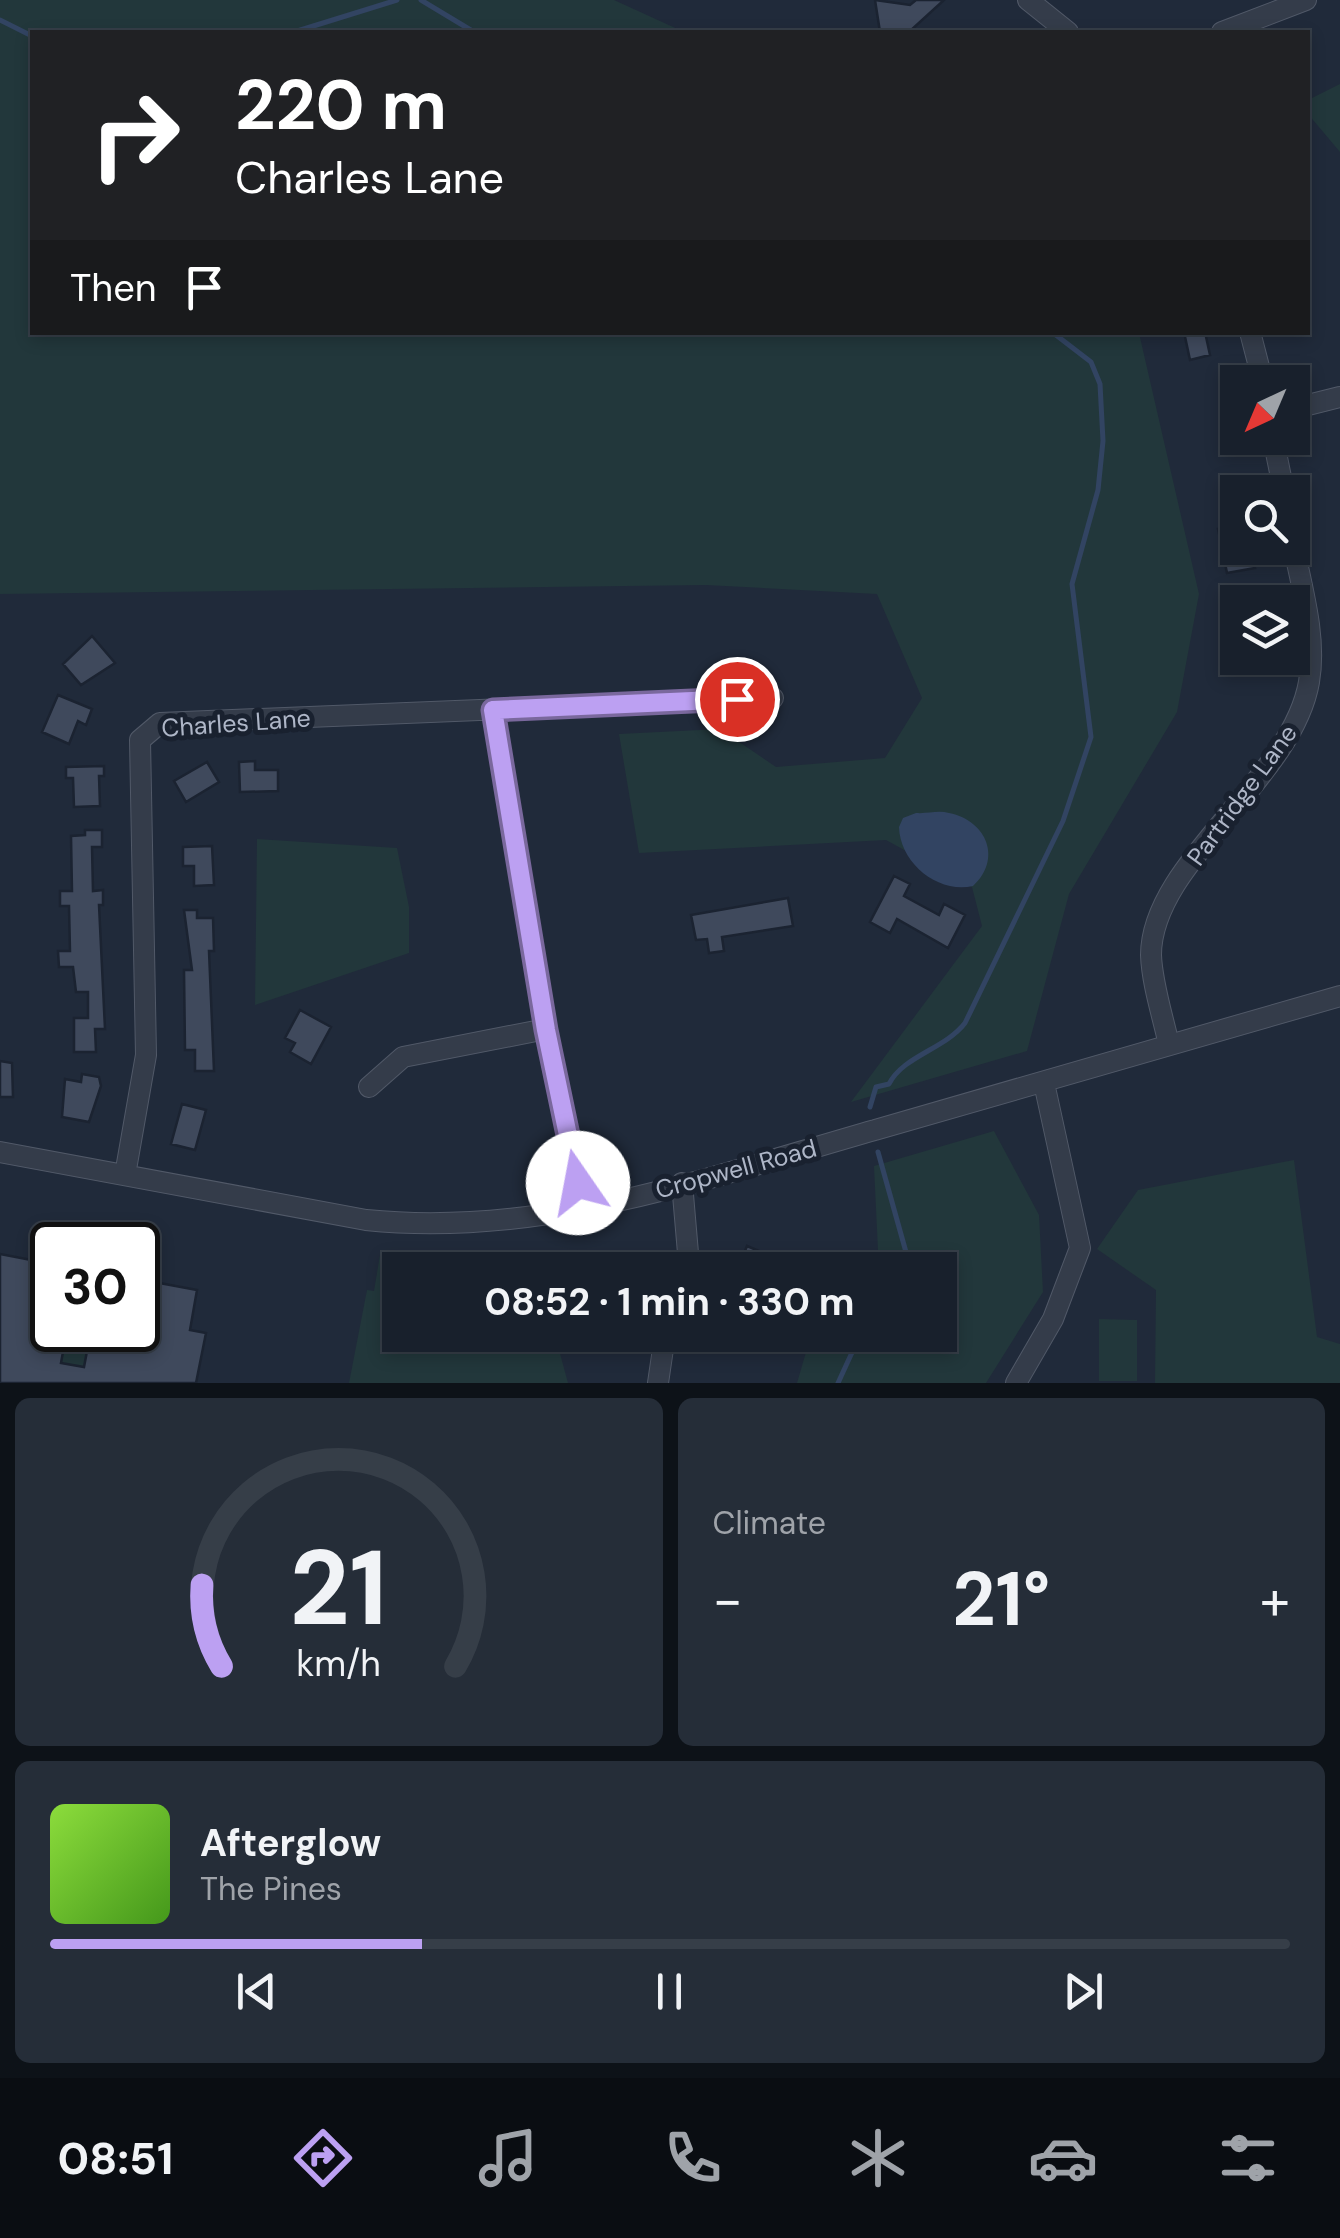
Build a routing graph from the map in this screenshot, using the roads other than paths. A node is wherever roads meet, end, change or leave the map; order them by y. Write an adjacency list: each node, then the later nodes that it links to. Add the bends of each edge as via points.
1 (1028, 0): 3 (street)
2 (1306, 0): 4 (street)
3 (1066, 30)
4 (1227, 30)
5 (1251, 335): 6 (street)
6 (1259, 365)
7 (1340, 397): 8 (street)
8 (1310, 404)
9 (1296, 565): 14 (street, Partridge Lane, via 1312,655 1309,685 1278,754 1164,909 1151,956)
10 (773, 698): 11 (street, Charles Lane)
11 (493, 710): 13 (street); 18 (street, Charles Lane, via 160,723 148,729 140,740 146,1055)
12 (1340, 996): 14 (street, Cropwell Road)
13 (546, 1030): 16 (street, via 403,1057); 20 (street)
14 (1169, 1045): 15 (street, Cropwell Road)
15 (1044, 1083): 19 (street, Cropwell Road); 24 (street, via 1080,1248 1053,1319)
16 (369, 1087)
17 (0, 1152): 18 (street, Cropwell Road)
18 (125, 1175): 20 (street, Cropwell Road, via 413,1225 505,1222)
19 (682, 1183): 20 (street, Cropwell Road); 21 (street)
20 (583, 1210)
21 (688, 1252)
22 (663, 1352): 23 (street)
23 (658, 1383)
24 (1016, 1383)

